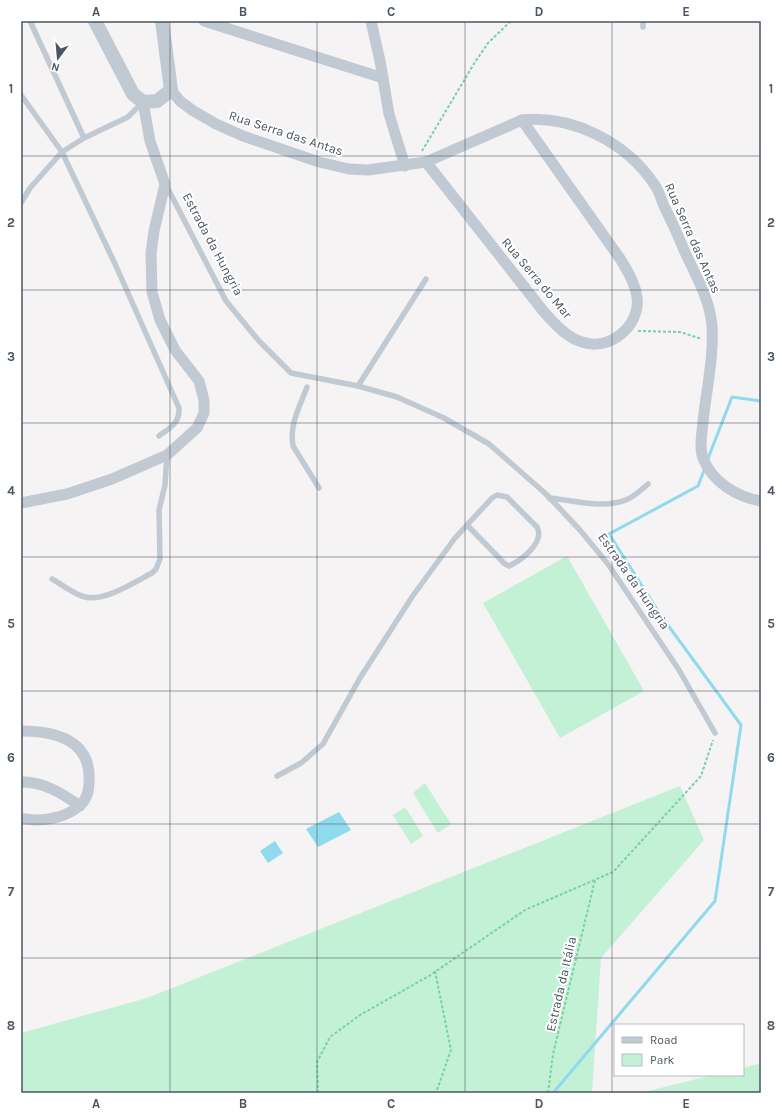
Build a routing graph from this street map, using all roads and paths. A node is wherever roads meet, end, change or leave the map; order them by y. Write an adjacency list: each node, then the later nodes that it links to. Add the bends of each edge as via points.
1 (30, 21): 12 (lane)
2 (95, 21): 10 (street, via 133,94)
3 (162, 21): 8 (street)
4 (204, 21): 7 (street)
5 (371, 21): 7 (street)
6 (511, 21): 14 (path, via 488,43 475,62)
7 (383, 78): 14 (street, via 389,114)
8 (171, 90): 10 (street, via 157,101); 14 (street, Rua Serra das Antas, via 180,101 216,124 319,162 349,169 368,170)
9 (21, 95): 13 (lane)
10 (143, 102): 12 (lane, via 128,117); 15 (street, Estrada da Hungria, via 150,141)
11 (522, 120): 14 (street, Rua Serra das Antas); 18 (street, via 621,260 633,281 638,298); 19 (street, Rua Serra das Antas, via 556,121 580,127 608,141 636,163 655,184 702,290 712,325)
12 (84, 138): 13 (lane)
13 (62, 152): 16 (lane, via 30,188); 22 (lane, via 179,408 174,425)
14 (415, 164): 18 (street, Rua Serra do Mar, via 560,330 584,343 596,344 613,339)
15 (165, 184): 20 (lane, Estrada da Hungria, via 226,301 259,341 291,373); 23 (street, via 151,254 152,292 160,320 175,350 199,381 204,400 204,413 197,428)
16 (21, 203)
17 (426, 279): 20 (lane)
18 (628, 329): 19 (path, via 642,332 680,332)
19 (712, 342): 27 (street, Rua Serra das Antas, via 701,439 702,457 709,471 731,491)
20 (358, 386): 26 (lane, Estrada da Hungria, via 397,397 489,444)
21 (307, 387): 25 (lane, via 295,418 292,438 293,446)
22 (159, 436)
23 (167, 455): 28 (street, via 112,479 67,494); 30 (lane, via 165,484 159,510 160,559 156,570 106,596 95,598 78,595)
24 (648, 484): 26 (lane, via 630,498 616,504)
25 (319, 488)
26 (549, 498): 32 (lane, Estrada da Hungria, via 608,564 679,670)
27 (761, 501)
28 (21, 503)
29 (467, 525): 29 (lane, via 492,498 502,496 507,497 536,527 539,537 534,546 510,566 505,564); 33 (lane, via 408,603 360,678 323,744 301,763)
30 (52, 579)
31 (21, 731): 35 (street, via 51,733 67,739 78,747 86,758 90,771 89,794)
32 (715, 733): 37 (path, via 701,776 614,872)
33 (278, 776)
34 (21, 782): 35 (street, via 60,791)
35 (80, 806): 36 (street, via 52,819)
36 (21, 819)
37 (595, 880): 38 (path, via 525,910); 41 (path, Estrada da Itália, via 554,1054)
38 (436, 971): 39 (path, via 360,1015 330,1037 317,1062); 40 (path, via 451,1050)
39 (318, 1093)
40 (436, 1093)
41 (548, 1093)

